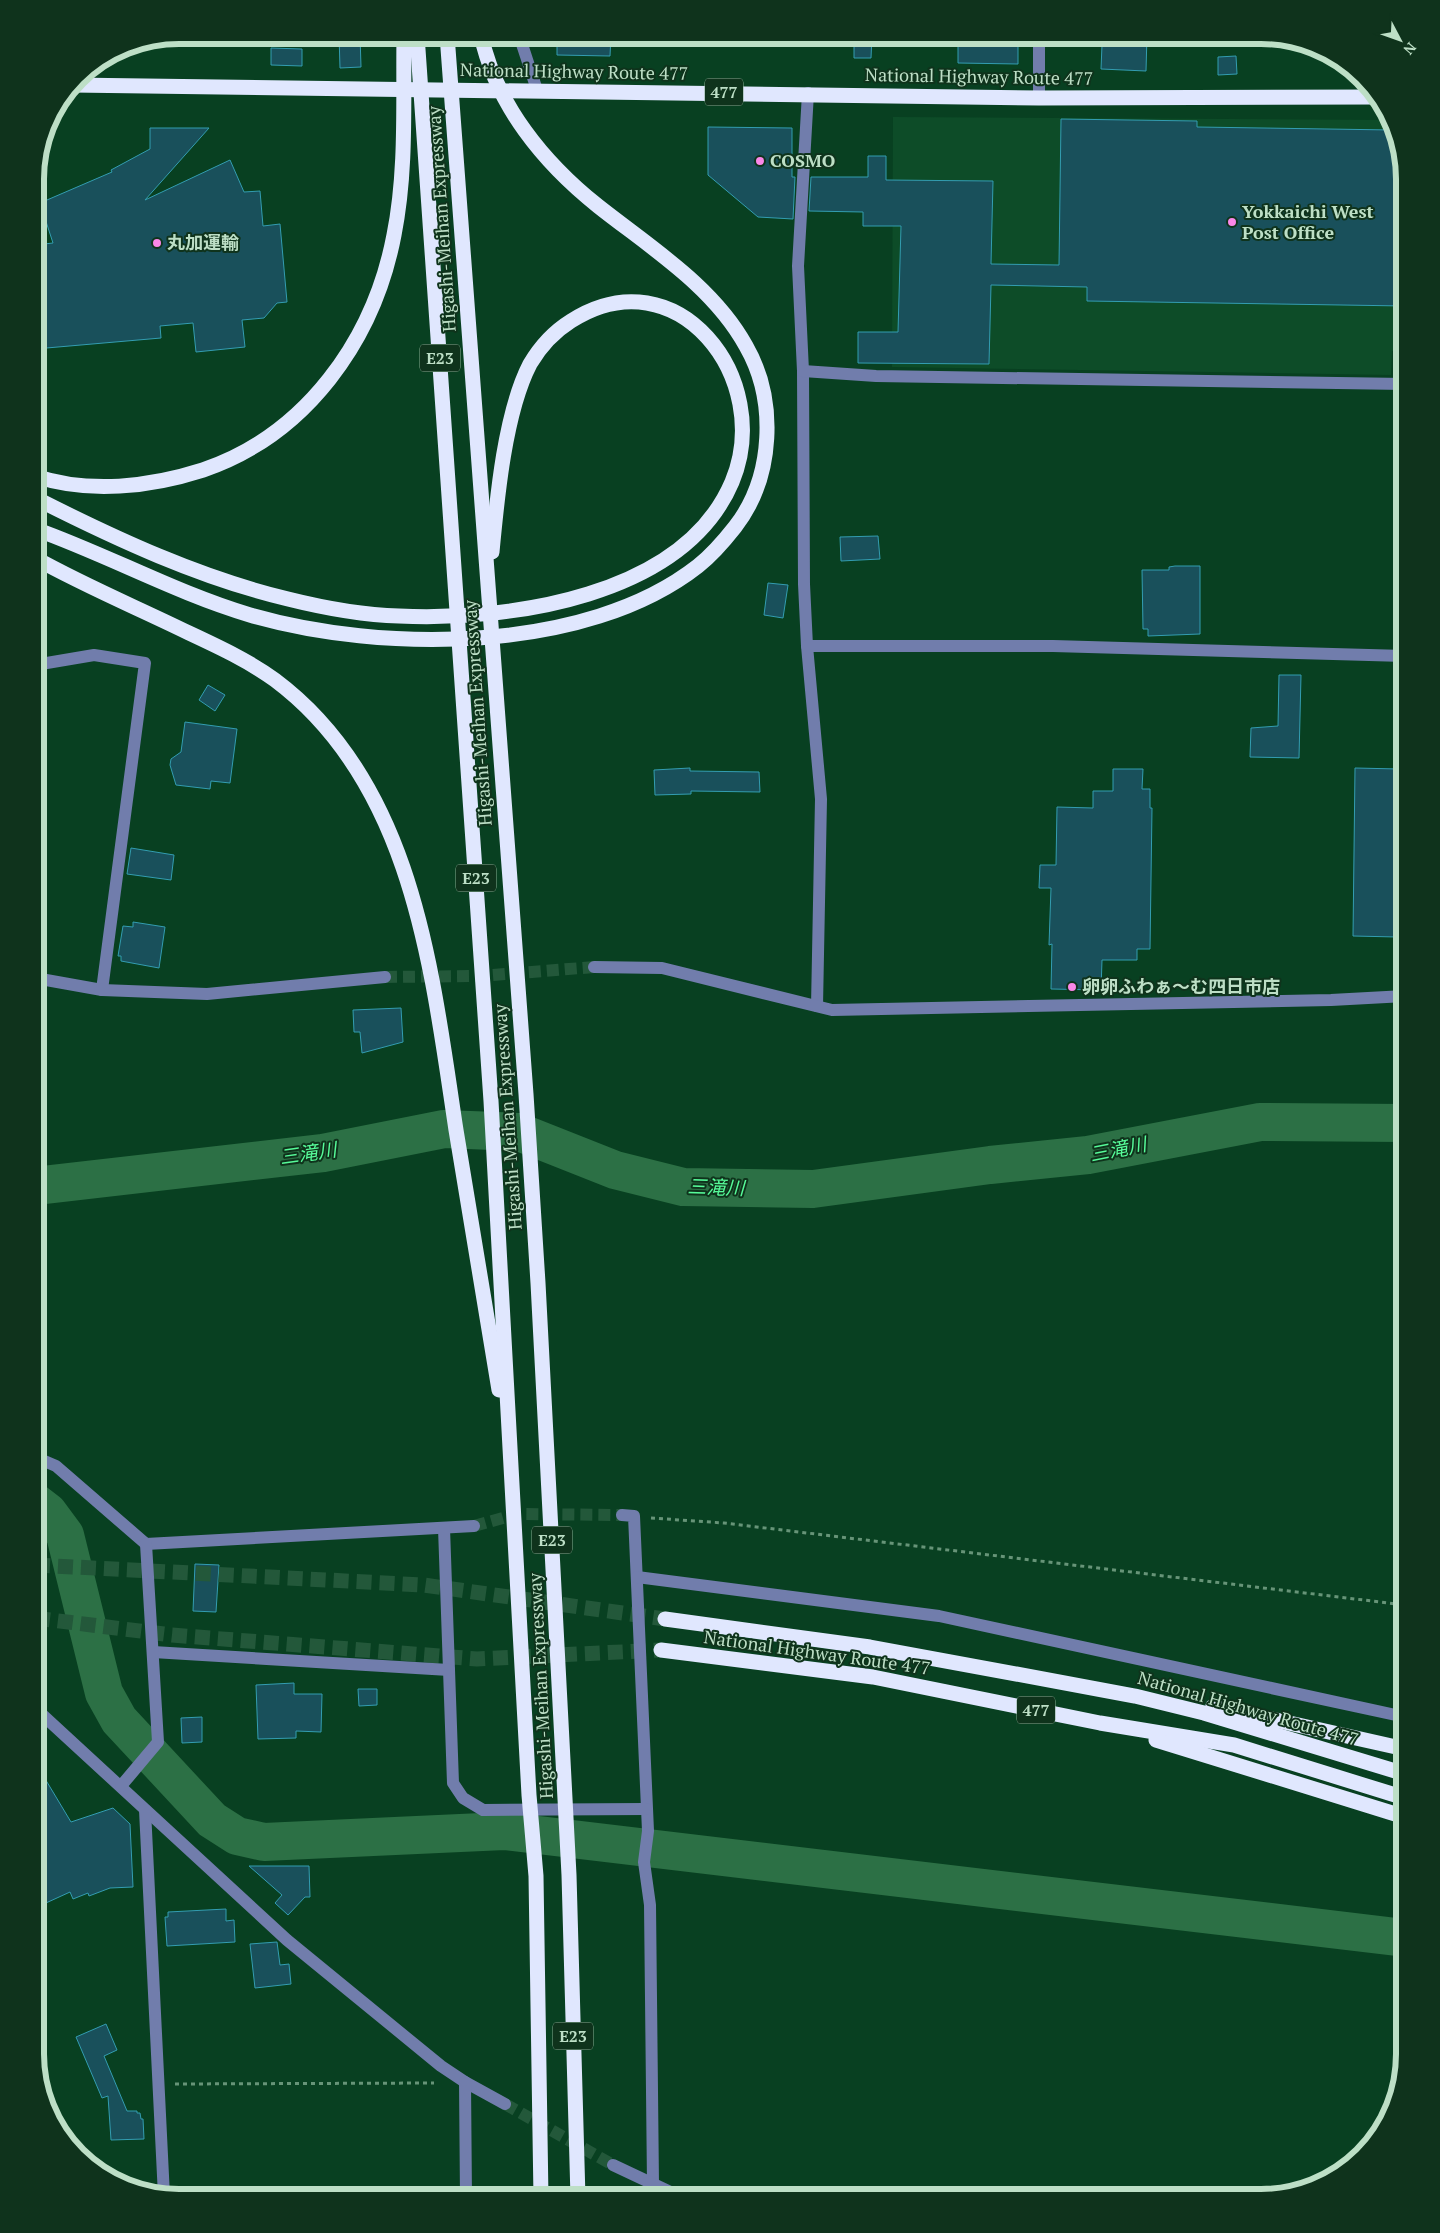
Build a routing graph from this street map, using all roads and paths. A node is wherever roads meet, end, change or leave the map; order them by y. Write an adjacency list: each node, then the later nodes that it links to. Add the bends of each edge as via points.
1 (404, 44): 14 (highway, via 400,196 385,272 358,337 318,394 265,440 236,456 175,479 107,486)
2 (418, 44): 28 (highway, Higashi-Meihan Expressway / E23, via 491,1101)
3 (447, 44): 18 (highway, Higashi-Meihan Expressway / E23)
4 (484, 44): 16 (highway, via 517,119 549,161 574,185 680,269 730,322 747,347 766,404 764,462 755,491 741,518 722,543 699,566 672,583 642,599 581,621 466,638 385,638 330,633 248,614)
5 (522, 44): 8 (street)
6 (1038, 44): 11 (street)
7 (82, 85): 8 (highway, National Highway Route 477 / 477)
8 (537, 90): 9 (highway, National Highway Route 477 / 477)
9 (808, 94): 11 (highway, National Highway Route 477 / 477); 12 (street, via 798,266)
10 (1368, 97): 11 (highway, National Highway Route 477 / 477)
11 (1039, 98)
12 (803, 370): 13 (street, via 876,376); 19 (street)
13 (1396, 384)
14 (44, 478)
15 (44, 502): 18 (highway, via 204,574 244,588 326,608 399,616 475,614 589,594 624,582 679,550 721,504 732,481 740,456 743,430 740,402 732,375 719,351 685,319 662,307 639,301 612,303 586,311 565,325 531,362 519,390 504,460)
16 (44, 533)
17 (44, 562): 28 (highway, via 249,663 275,680 301,702 340,747 369,792 386,825 422,930 436,997)
18 (488, 598): 60 (highway, Higashi-Meihan Expressway / E23, via 538,1283 566,1798)
19 (806, 646): 20 (street, via 1053,646); 27 (street, via 821,799)
20 (1396, 656)
21 (44, 663): 25 (street, via 94,655 145,663)
22 (594, 967): 27 (street, via 662,968)
23 (385, 977): 25 (street, via 207,994)
24 (44, 980): 25 (street)
25 (102, 990)
26 (1396, 996): 27 (street, via 842,1009)
27 (818, 1006)
28 (510, 1456): 59 (highway, Higashi-Meihan Expressway / E23, via 536,1876)
29 (44, 1461): 33 (street, via 56,1466)
30 (628, 1516): 34 (street); 35 (path, via 724,1523)
31 (474, 1526): 32 (street)
32 (444, 1528): 33 (street); 39 (street)
33 (146, 1544): 38 (street)
34 (637, 1577): 41 (street, via 939,1616); 48 (street)
35 (1396, 1604)
36 (665, 1619): 40 (highway, National Highway Route 477 / 477, via 870,1647)
37 (661, 1650): 43 (highway, National Highway Route 477 / 477, via 873,1677)
38 (153, 1652): 39 (street); 46 (street, via 158,1742)
39 (448, 1670): 48 (street, via 452,1783 463,1798 483,1810)
40 (1135, 1696): 44 (highway, 477, via 1177,1697); 45 (highway, National Highway Route 477 / 477, via 1204,1713)
41 (1396, 1715)
42 (44, 1716): 46 (street)
43 (1100, 1723): 47 (highway, National Highway Route 477 / 477, via 1234,1745); 50 (highway, 477)
44 (1396, 1746)
45 (1396, 1771)
46 (121, 1786): 49 (street)
47 (1396, 1795)
48 (646, 1809): 56 (street, via 648,1831 644,1862 650,1905)
49 (145, 1810): 51 (street, via 287,1940); 53 (street)
50 (1396, 1814)
51 (465, 2082): 54 (street); 58 (street)
52 (435, 2083): 53 (path)
53 (157, 2084): 57 (street)
54 (506, 2104)
55 (613, 2165): 56 (street)
56 (653, 2184): 61 (street)
57 (164, 2188)
58 (466, 2189)
59 (541, 2189)
60 (578, 2189)
61 (664, 2189)

